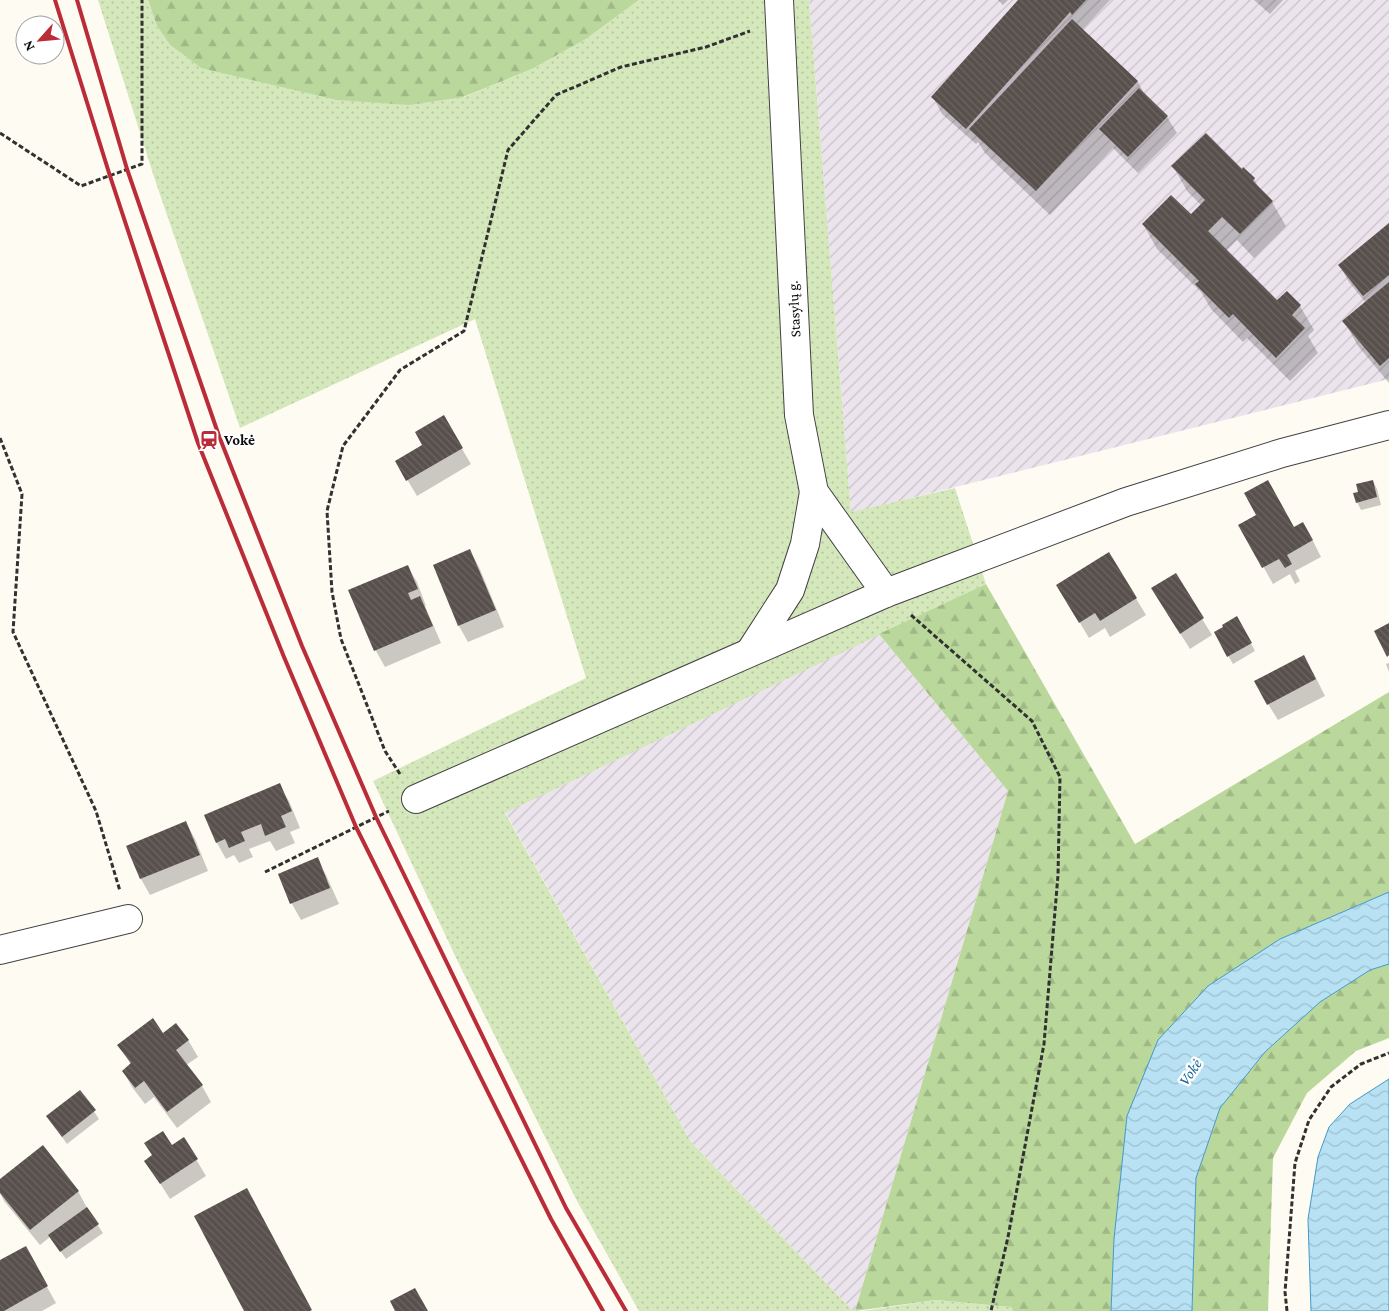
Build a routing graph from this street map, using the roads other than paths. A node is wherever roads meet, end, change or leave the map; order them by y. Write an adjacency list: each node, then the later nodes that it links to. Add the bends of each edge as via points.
1 (779, 11): 3 (street, Stasylų g., via 799,415)
2 (1389, 425): 4 (street, via 1282,452 1126,502)
3 (814, 492): 4 (street, Stasylų g.); 5 (street, via 805,544 790,590)
4 (886, 593): 5 (street)
5 (750, 652): 6 (street)
6 (416, 799)
7 (128, 919): 8 (street)
8 (0, 950)

